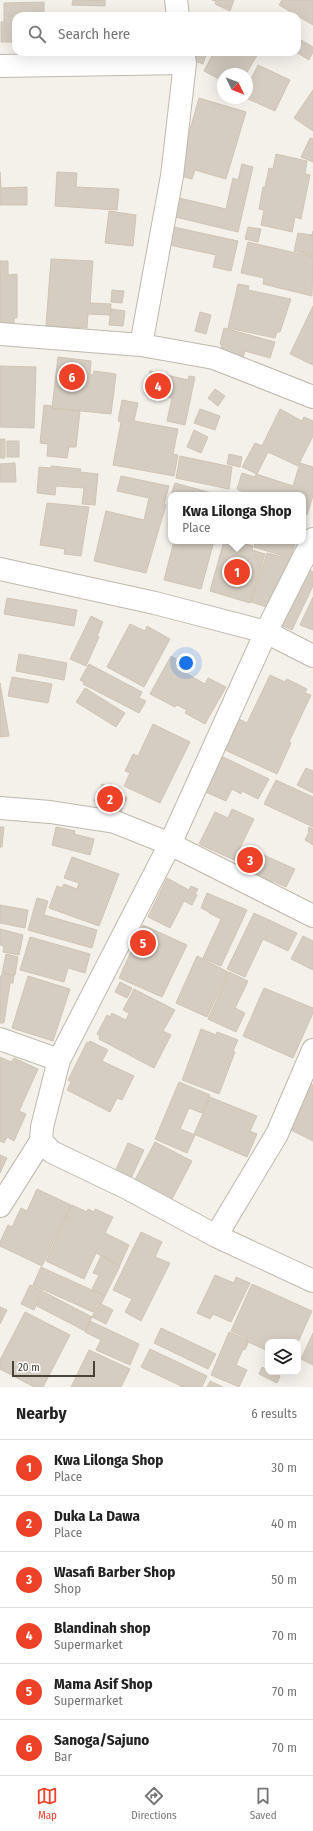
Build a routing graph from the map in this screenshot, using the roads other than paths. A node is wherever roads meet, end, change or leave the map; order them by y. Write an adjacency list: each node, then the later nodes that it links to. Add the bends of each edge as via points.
1 (176, 0): 2 (street)
2 (178, 12)
3 (184, 58): 4 (street); 6 (street, via 172,176)
4 (0, 66)
5 (0, 334): 6 (street)
6 (141, 345): 7 (street, via 214,358)
7 (313, 397)
8 (313, 539): 10 (street)
9 (0, 569): 10 (street, via 155,603)
10 (266, 632): 11 (street); 13 (street)
11 (313, 656)
12 (0, 808): 13 (street, via 50,812 115,822)
13 (170, 844): 14 (street); 17 (street)
14 (313, 916)
15 (0, 1039): 17 (street)
16 (313, 1050): 20 (street, via 277,1134)
17 (59, 1060): 18 (street, via 42,1127)
18 (41, 1141): 19 (street); 20 (street, via 52,1152 127,1188)
19 (0, 1206)
20 (216, 1236): 21 (street)
21 (313, 1281)

